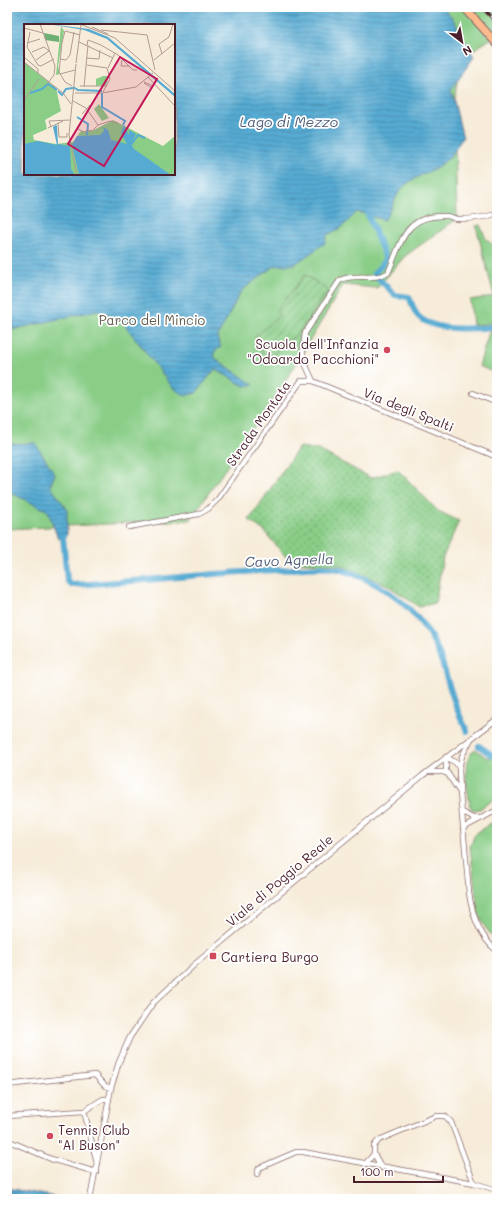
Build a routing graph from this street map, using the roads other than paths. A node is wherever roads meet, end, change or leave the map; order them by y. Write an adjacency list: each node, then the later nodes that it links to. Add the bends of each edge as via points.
1 (464, 7): 2 (main road)
2 (497, 44)
3 (492, 215): 4 (street, via 457,219 448,216 428,217 414,222 388,272 380,276 348,276 340,280 305,333 303,359)
4 (312, 381): 7 (street, Via degli Spalti); 8 (street, Strada Montata, via 300,381 218,499 208,509 198,514)
5 (473, 393): 6 (street)
6 (497, 403)
7 (497, 457)
8 (129, 526)
9 (497, 719): 10 (street, Viale di Poggio Reale)
10 (475, 735): 11 (street, Viale di Poggio Reale); 12 (street, via 464,750)
11 (446, 757): 12 (street); 13 (street, Viale di Poggio Reale); 14 (street)
12 (460, 768): 15 (street)
13 (426, 773): 14 (street); 22 (street, Viale di Poggio Reale, via 159,996 130,1037)
14 (448, 774): 15 (street)
15 (460, 792): 17 (street)
16 (497, 810): 18 (street)
17 (462, 812): 18 (street, via 473,818); 19 (street)
18 (485, 817): 19 (street)
19 (463, 828): 20 (street, via 472,908 482,932)
20 (497, 951)
21 (7, 1085): 22 (street, via 96,1075)
22 (111, 1088): 23 (street, Viale di Poggio Reale)
23 (109, 1099): 24 (street, via 103,1099); 29 (street, Viale di Poggio Reale)
24 (84, 1110): 25 (street); 29 (street)
25 (7, 1116)
26 (7, 1140): 31 (street, via 51,1159)
27 (374, 1154): 28 (street); 30 (street); 33 (street, via 374,1146 379,1140 436,1116 445,1116 451,1122)
28 (365, 1164): 30 (street); 32 (street, via 296,1152 259,1168)
29 (98, 1165): 31 (street, Viale di Poggio Reale)
30 (382, 1168): 33 (street)
31 (96, 1172): 35 (street, Viale di Poggio Reale)
32 (257, 1174)
33 (474, 1184): 34 (street)
34 (497, 1190)
35 (90, 1199)

